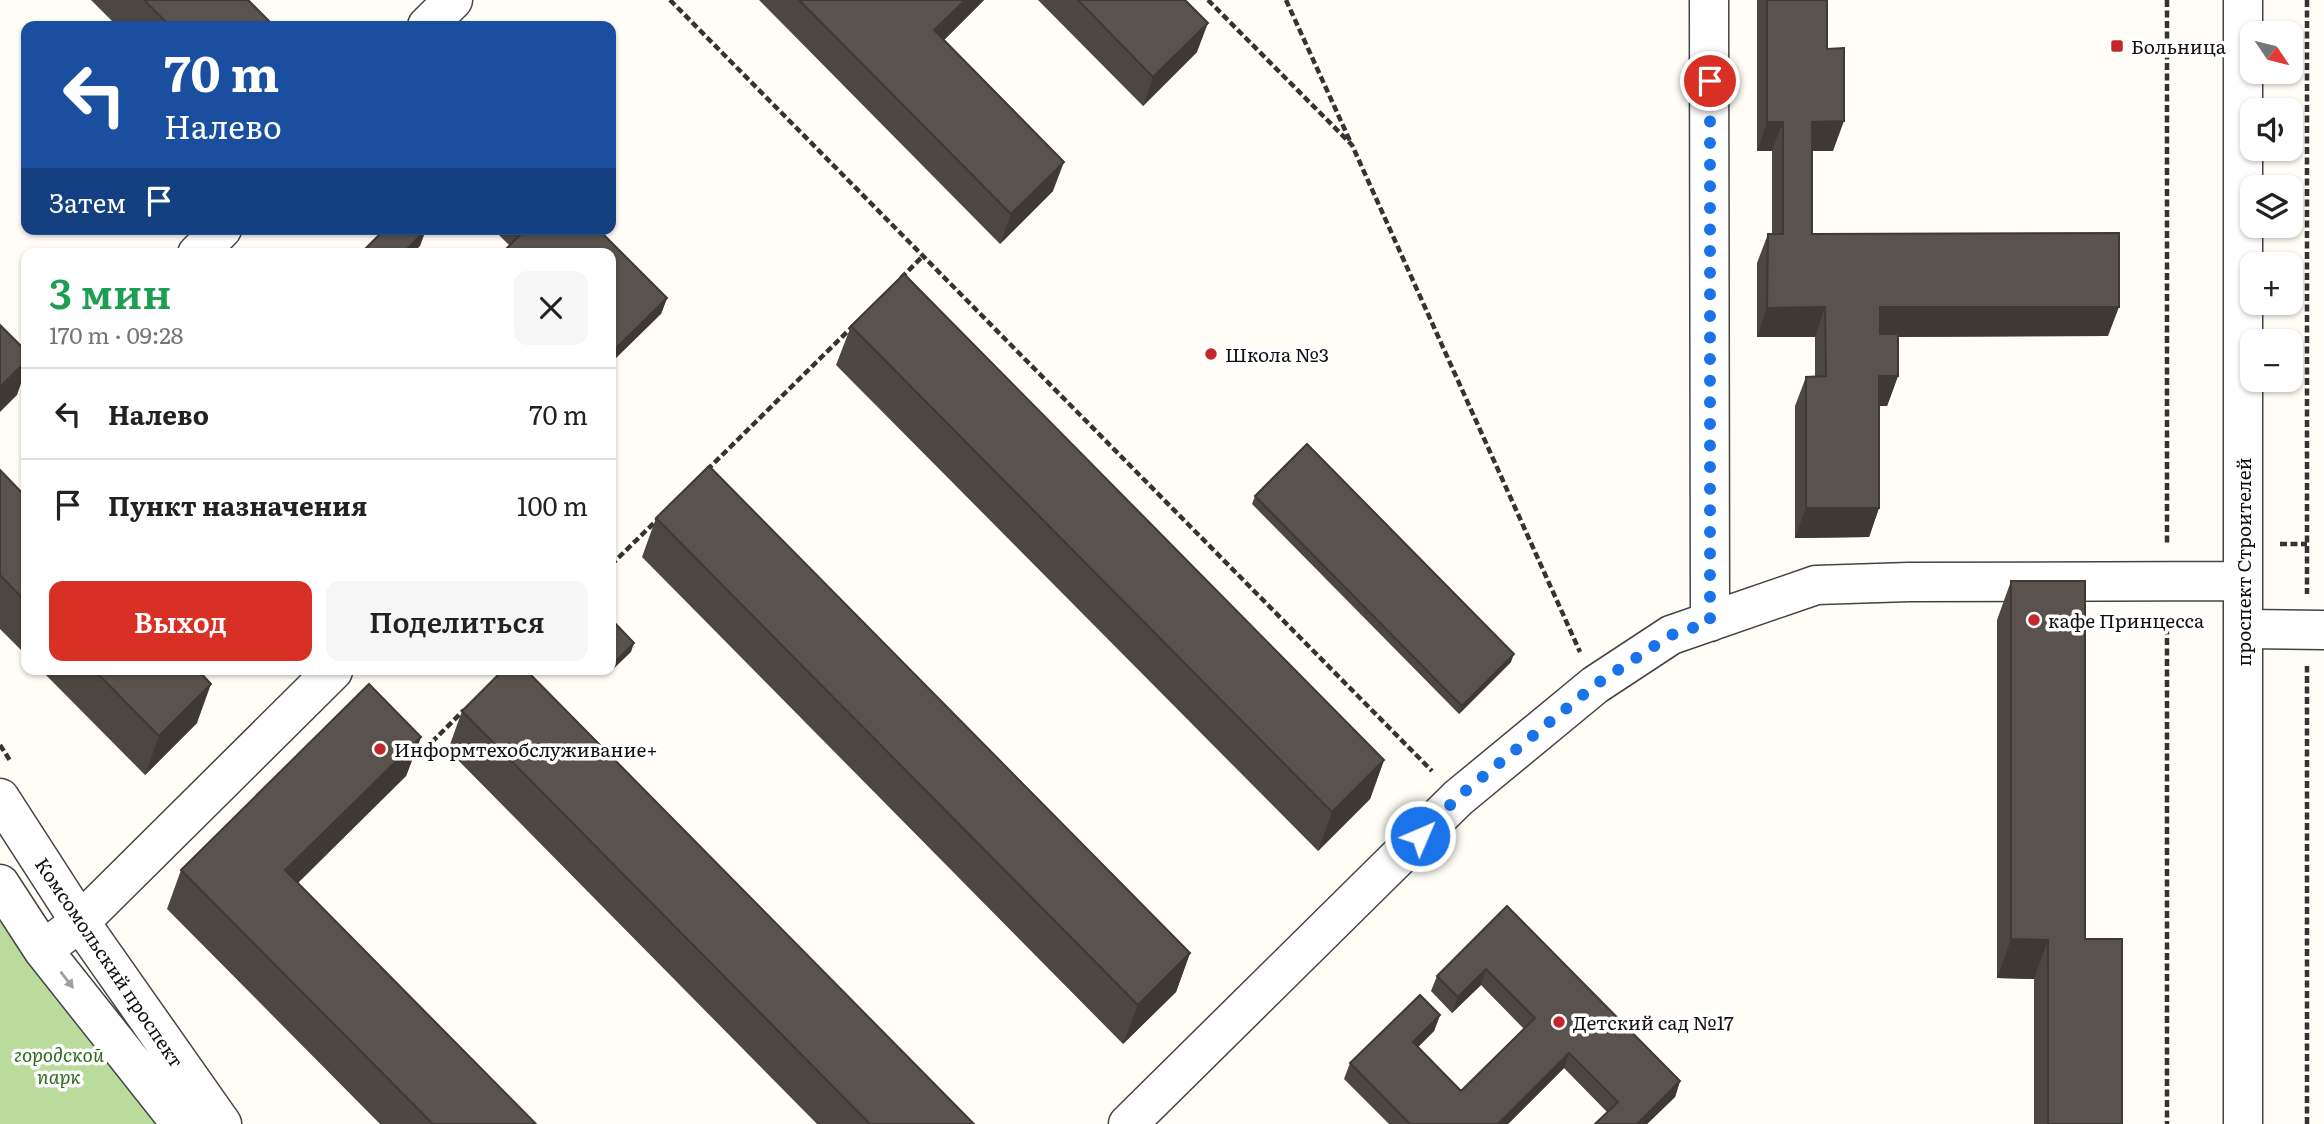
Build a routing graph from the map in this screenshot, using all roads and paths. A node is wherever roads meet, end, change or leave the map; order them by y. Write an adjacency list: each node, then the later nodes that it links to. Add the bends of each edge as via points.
1 (453, 0): 8 (street)
2 (670, 0): 12 (path)
3 (1208, 0): 9 (path)
4 (1286, 0): 9 (path)
5 (1710, 0): 19 (street)
6 (2243, 0): 18 (street, проспект Строителей)
7 (2307, 0): 21 (path)
8 (431, 21)
9 (1352, 145): 23 (path)
10 (216, 235): 11 (street)
11 (203, 248)
12 (923, 256): 13 (path); 26 (path)
13 (894, 285)
14 (855, 324): 15 (path)
15 (699, 478)
16 (660, 516): 17 (path)
17 (616, 560)
18 (2243, 581): 19 (street, via 1816,585); 20 (street, проспект Строителей)
19 (1710, 622): 23 (street, via 1671,635)
20 (2243, 629): 21 (street); 34 (street, проспект Строителей)
21 (2316, 630): 35 (path)
22 (329, 675): 29 (street)
23 (1595, 685): 26 (street)
24 (466, 709): 25 (path)
25 (417, 757)
26 (1458, 797): 33 (street)
27 (0, 798): 29 (street, Комсомольский проспект)
28 (0, 884): 30 (street, Комсомольский проспект)
29 (80, 922): 30 (street); 32 (street, Комсомольский проспект)
30 (43, 950): 31 (street, Комсомольский проспект, one-way to 31)
31 (180, 1124)
32 (222, 1124)
33 (1128, 1124)
34 (2243, 1124)
35 (2307, 1124)

